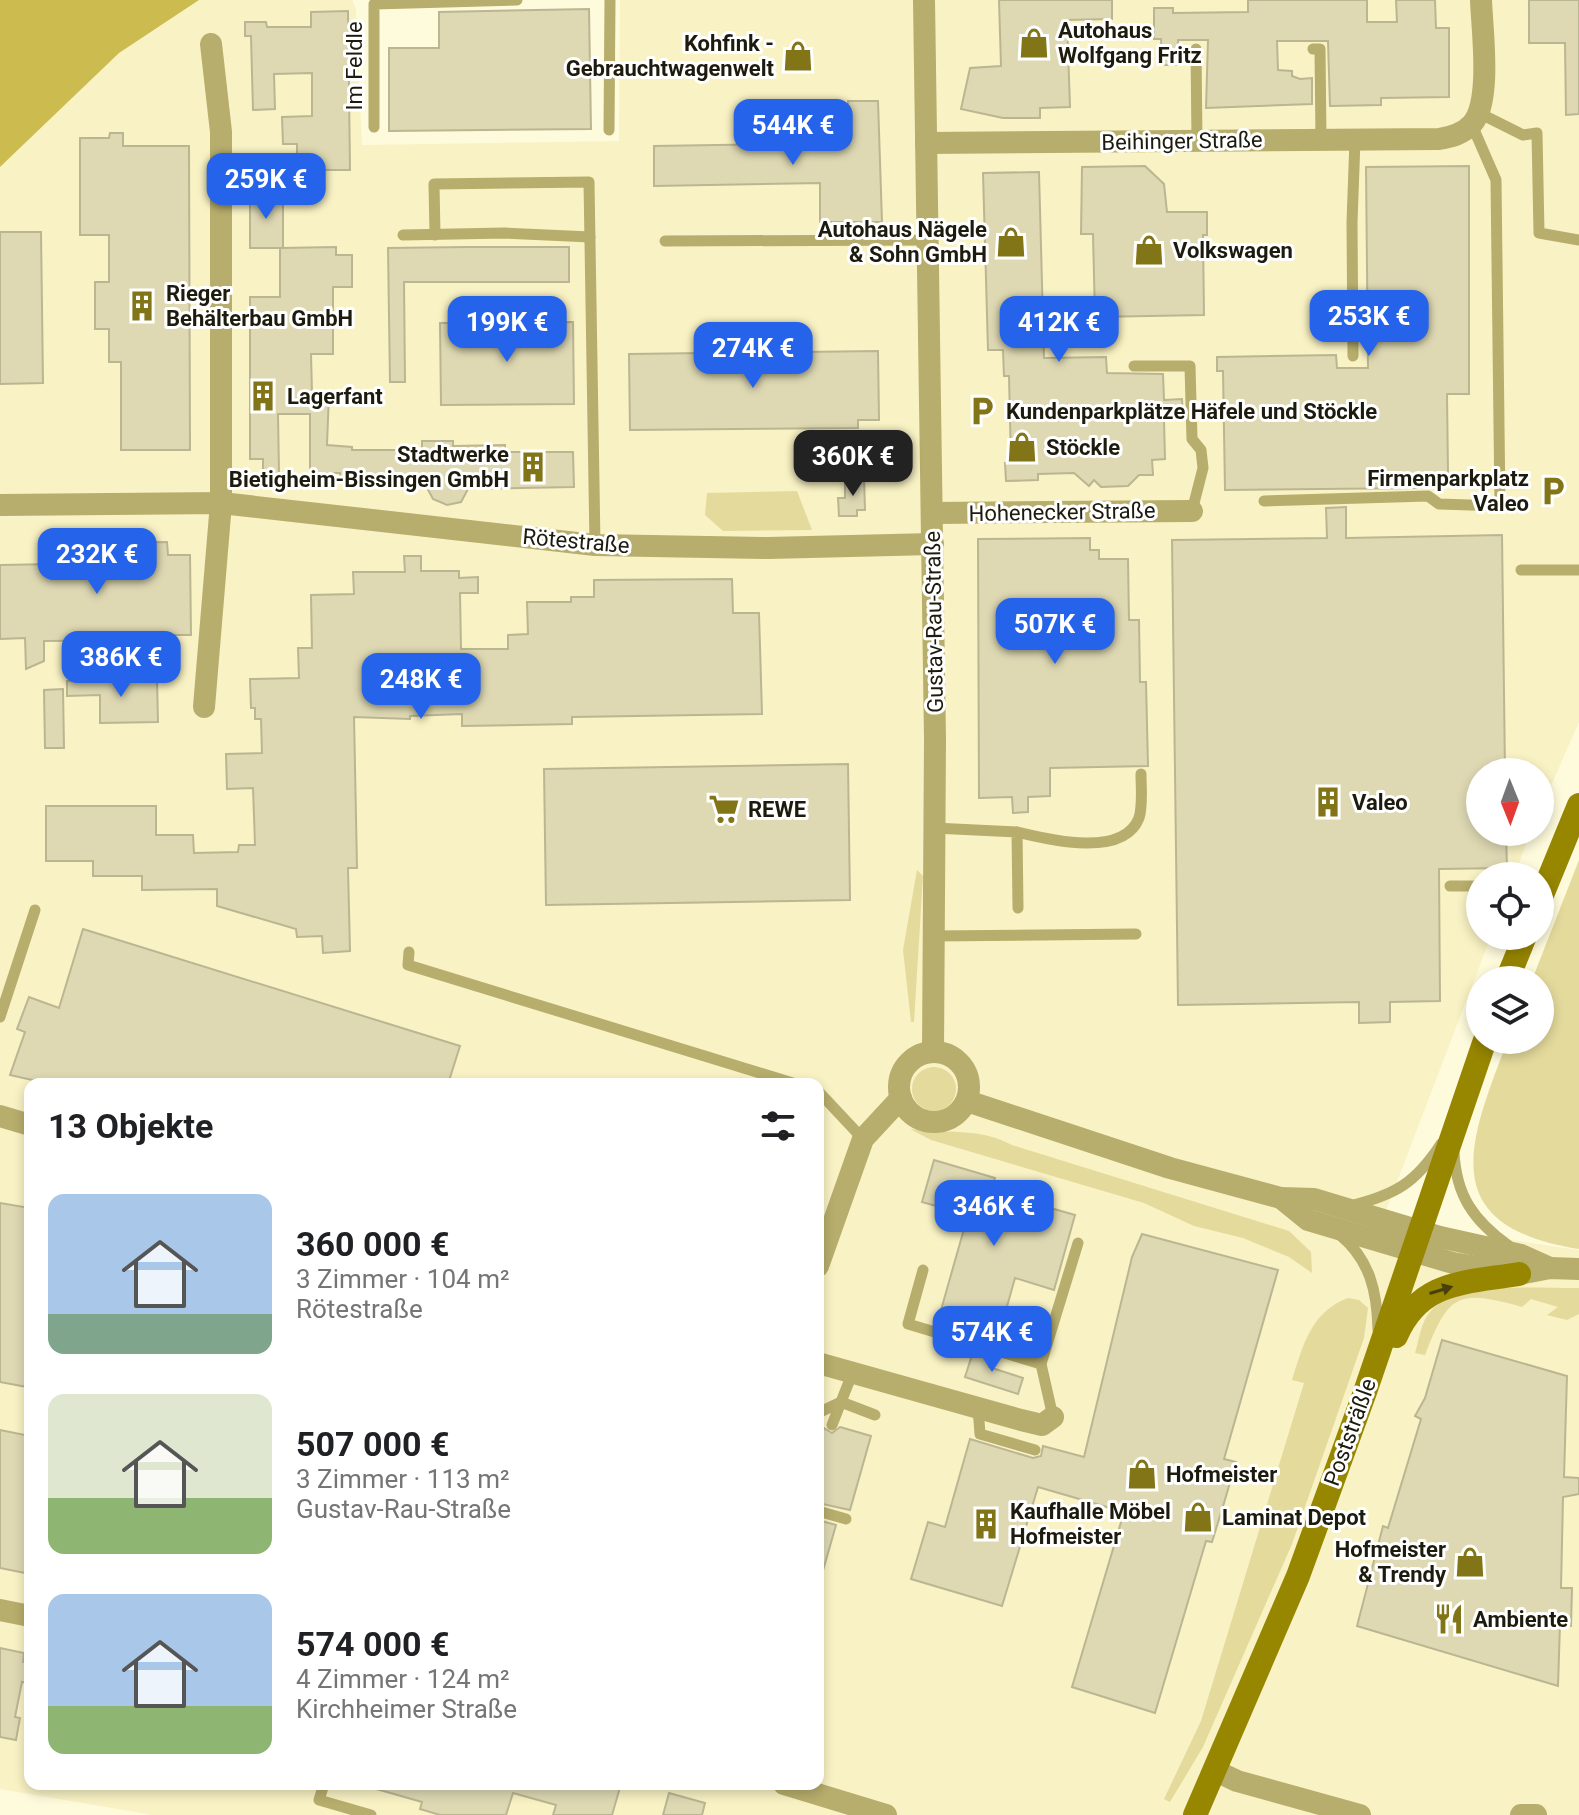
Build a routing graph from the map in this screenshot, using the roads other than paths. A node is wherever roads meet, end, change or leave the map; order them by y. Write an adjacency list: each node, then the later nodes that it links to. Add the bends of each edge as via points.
1 (517, 0): 9 (lane, Im Feldle, via 374,4)
2 (610, 0): 10 (lane)
3 (924, 0): 14 (street, Gustav-Rau-Straße)
4 (1481, 0): 8 (street, via 1483,97)
5 (211, 44): 24 (street, via 221,132)
6 (1196, 49): 13 (lane)
7 (1313, 49): 11 (lane, via 1320,49)
8 (1475, 119): 12 (street, Beihinger Straße, via 1456,136 1439,139); 19 (lane, via 1523,135 1537,133 1539,233); 23 (lane, via 1496,180 1500,506 1439,504 1428,496)
9 (374, 127)
10 (609, 130)
11 (1321, 140): 12 (street, Beihinger Straße); 13 (street, Beihinger Straße)
12 (1355, 140): 21 (lane)
13 (1197, 141): 14 (street, Beihinger Straße)
14 (926, 143): 18 (street, Gustav-Rau-Straße)
15 (403, 235): 16 (lane)
16 (435, 235): 17 (lane); 17 (lane, via 434,184 589,182)
17 (590, 237): 29 (lane)
18 (927, 240): 20 (lane); 27 (street, Gustav-Rau-Straße)
19 (1579, 240)
20 (665, 241)
21 (1353, 356)
22 (1134, 366): 26 (lane, via 1190,366 1192,439 1201,450 1203,468)
23 (1264, 501)
24 (221, 503): 25 (street, Rötestraße); 29 (street, Rötestraße); 32 (street)
25 (0, 505)
26 (1192, 511): 27 (street, Hohenecker Straße)
27 (933, 513): 28 (street, Gustav-Rau-Straße)
28 (933, 544): 29 (street, Rötestraße); 35 (street, Gustav-Rau-Straße)
29 (595, 545)
30 (1521, 570): 31 (lane)
31 (1579, 570)
32 (204, 707)
33 (1141, 774): 36 (lane, via 1139,818 1126,834 1064,844)
34 (1579, 805): 37 (main road)
35 (934, 828): 36 (lane); 43 (street, Gustav-Rau-Straße)
36 (1017, 832): 40 (lane)
37 (1554, 863)
38 (1450, 886): 39 (lane)
39 (1466, 886)
40 (1018, 908)
41 (35, 910): 45 (lane)
42 (1136, 934): 43 (lane)
43 (932, 936): 46 (street, Gustav-Rau-Straße)
44 (409, 952): 48 (lane, via 408,965)
45 (0, 1017)
46 (933, 1052): 50 (street, via 905,1067); 51 (street, via 944,1053 963,1067 969,1078)
47 (1480, 1054): 53 (main road, Poststräßle)
48 (776, 1078)
49 (824, 1097): 55 (lane)
50 (901, 1098): 51 (street, via 915,1117 939,1122); 55 (street)
51 (967, 1101): 56 (street, via 1170,1168 1281,1198 1314,1199)
52 (0, 1116): 54 (street)
53 (1456, 1120): 56 (lane, via 1404,1186); 57 (main road, Poststräßle); 60 (lane, via 1455,1173 1469,1212)
54 (24, 1123)
55 (863, 1139): 59 (street)
56 (1336, 1217): 57 (street); 66 (lane, via 1363,1259 1376,1296 1378,1332)
57 (1415, 1241): 60 (street); 66 (main road, Poststräßle)
58 (1078, 1243): 63 (lane)
59 (824, 1249)
60 (1520, 1265): 61 (street); 72 (main road, one-way to 60, via 1403,1319 1417,1301 1435,1290)
61 (1579, 1269)
62 (923, 1270): 63 (lane, via 908,1324)
63 (1041, 1364): 71 (lane)
64 (824, 1365): 65 (street)
65 (852, 1374): 67 (lane); 68 (street)
66 (1365, 1392): 72 (main road, Poststräßle)
67 (841, 1402): 69 (lane); 70 (lane); 73 (lane)
68 (978, 1408): 71 (street, via 1042,1425); 74 (lane, via 980,1434)
69 (824, 1410)
70 (875, 1415)
71 (1053, 1417)
72 (1355, 1421): 79 (main road, Poststräßle, via 1298,1576)
73 (832, 1425)
74 (1035, 1450)
75 (824, 1513): 76 (lane)
76 (846, 1519)
77 (0, 1610): 78 (street)
78 (24, 1615)
79 (1216, 1771): 84 (main road, Poststräßle); 85 (street)
80 (322, 1790): 82 (lane, via 319,1800)
81 (804, 1790): 83 (street)
82 (371, 1815)
83 (886, 1815)
84 (1195, 1815)
85 (1360, 1815)
86 (1521, 1815): 87 (street)
87 (1536, 1815)

